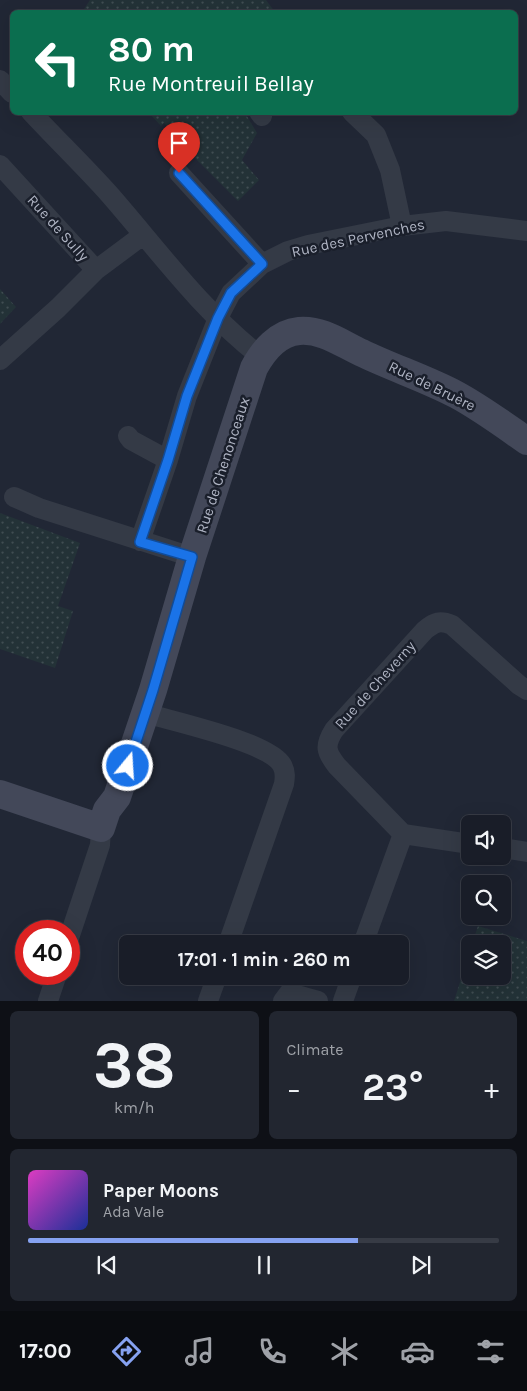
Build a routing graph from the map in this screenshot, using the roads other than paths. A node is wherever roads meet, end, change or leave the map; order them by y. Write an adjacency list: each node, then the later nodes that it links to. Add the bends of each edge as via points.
1 (0, 80): 2 (street)
2 (10, 91)
3 (34, 115): 9 (street)
4 (355, 115): 7 (street, via 376,135 390,170)
5 (0, 165): 11 (street, Rue de Sully)
6 (179, 173): 10 (street)
7 (402, 226): 8 (street, Rue des Pervenches, via 446,221); 10 (street, Rue des Pervenches, via 288,251)
8 (527, 231)
9 (143, 235): 11 (street, Rue de Sully); 12 (street)
10 (262, 264): 12 (street, Rue des Pervenches, via 231,293)
11 (96, 270): 15 (street)
12 (218, 318): 14 (street); 19 (street, Rue des Pervenches, via 187,396)
13 (360, 352): 14 (street, Rue de Bruère, via 325,335 296,331 272,344); 16 (street, Rue de Bruère, via 327,344 302,344 270,361); 18 (street, Rue de Bruère, via 457,395)
14 (260, 356): 16 (street, Rue de Bruère)
15 (0, 360)
16 (248, 389): 22 (street, Rue de Chenonceaux)
17 (128, 436): 19 (street)
18 (527, 441)
19 (168, 460): 21 (street, Rue des Pervenches)
20 (14, 497): 21 (street)
21 (140, 542): 22 (street)
22 (192, 557): 24 (street, Rue de Chenonceaux)
23 (527, 690): 28 (street, Rue de Cheverny, via 452,625 444,621 434,622 334,730 328,739 330,757)
24 (146, 713): 27 (street, Rue de Chenonceaux, via 117,797); 33 (street, via 245,742 262,749 282,765 284,784)
25 (0, 776): 27 (street, via 95,808)
26 (0, 794): 27 (street)
27 (104, 819): 32 (street, Rue de Chenonceaux, via 100,845)
28 (403, 834): 29 (street); 34 (street)
29 (461, 843)
30 (511, 849): 31 (street)
31 (527, 852)
32 (75, 920)
33 (231, 935)
34 (366, 935)
35 (53, 985): 38 (street)
36 (214, 985): 39 (street)
37 (349, 985): 42 (street)
38 (48, 1001)
39 (208, 1001)
40 (282, 1001): 41 (street, via 289,993)
41 (318, 1001)
42 (343, 1001)

